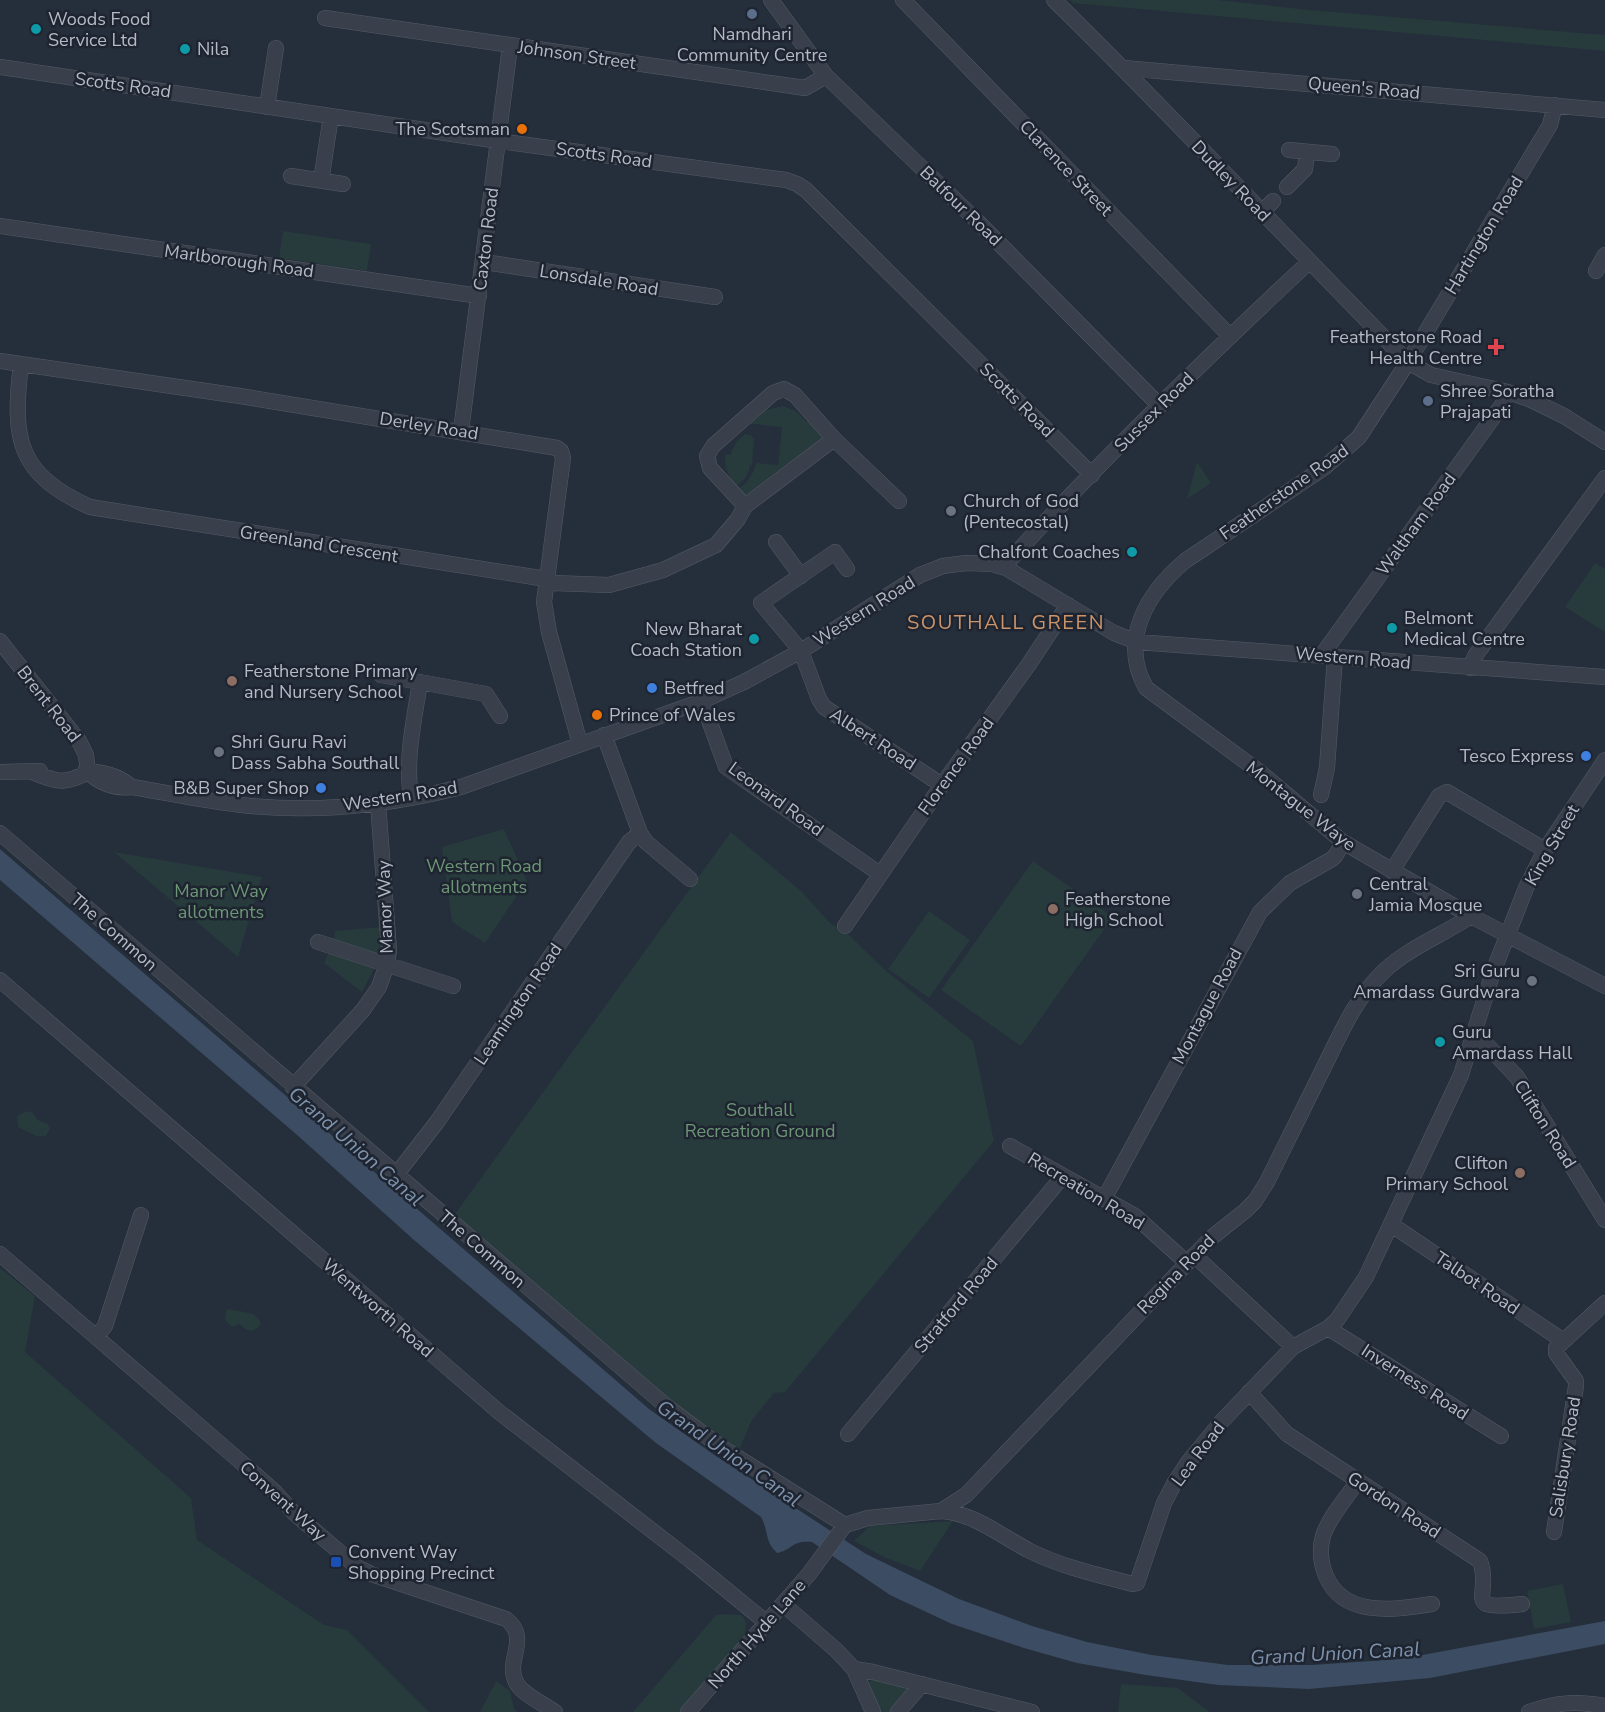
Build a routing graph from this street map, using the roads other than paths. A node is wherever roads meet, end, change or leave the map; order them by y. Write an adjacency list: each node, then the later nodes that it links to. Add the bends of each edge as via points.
1 (771, 0): 9 (street, Balfour Road)
2 (903, 0): 31 (street, Clarence Street)
3 (1054, 0): 8 (street, Dudley Road)
4 (325, 18): 5 (street, Johnson Street)
5 (510, 46): 9 (street, Johnson Street, via 805,88); 14 (street, Caxton Road)
6 (276, 48): 11 (street)
7 (0, 67): 11 (street, Scotts Road)
8 (1124, 68): 10 (street, Queen's Road); 23 (street, Dudley Road)
9 (826, 76): 36 (street, Balfour Road, via 974,218)
10 (1555, 105): 12 (street, Queen's Road); 33 (street, Hartington Road, via 1550,125)
11 (267, 107): 13 (street, Scotts Road)
12 (1605, 110)
13 (331, 116): 14 (street, Scotts Road); 19 (street)
14 (499, 141): 26 (street, Caxton Road); 40 (street, Scotts Road, via 797,183)
15 (1289, 150): 16 (street)
16 (1307, 152): 17 (street); 21 (street, via 1305,169)
17 (1332, 154)
18 (291, 176): 19 (street)
19 (321, 181): 20 (street)
20 (343, 184)
21 (1287, 187)
22 (1273, 201): 23 (street)
23 (1261, 213): 27 (street, Dudley Road)
24 (0, 226): 29 (street, Marlborough Road)
25 (1605, 255): 28 (street)
26 (484, 262): 29 (street, Caxton Road); 30 (street, Lonsdale Road)
27 (1309, 262): 31 (street, Sussex Road); 33 (street, Dudley Road)
28 (1596, 271)
29 (479, 296): 37 (street, Caxton Road)
30 (715, 297)
31 (1230, 336): 36 (street, Sussex Road)
32 (0, 362): 34 (street, Derley Road)
33 (1408, 362): 35 (street, via 1431,375); 51 (street, Featherstone Road, via 1368,425 1347,449 1173,571 1144,608 1137,627)
34 (21, 364): 37 (street, Derley Road); 48 (street, Greenland Crescent, via 16,404 21,440 31,464 47,483 90,507)
35 (1508, 392): 39 (street, via 1555,411); 53 (street, Waltham Road)
36 (1160, 406): 40 (street, Sussex Road)
37 (461, 432): 48 (street, Derley Road, via 552,446 561,452)
38 (834, 440): 42 (street); 43 (street); 43 (street, via 795,395 784,389 773,393 713,446 707,456 710,468)
39 (1605, 442)
40 (1092, 475): 45 (street, Sussex Road)
41 (1605, 478): 54 (street, via 1474,656)
42 (899, 501)
43 (745, 506): 48 (street, Greenland Crescent, via 716,546 663,570 609,585)
44 (776, 542): 47 (street)
45 (1006, 568): 49 (street, Western Road); 52 (street, Western Road, via 966,563 920,575)
46 (848, 569): 47 (street, via 835,552)
47 (801, 576): 52 (street, Albert Road, via 761,603)
48 (546, 580): 61 (street, Derley Road, via 544,602 549,632)
49 (1068, 605): 51 (street, Western Road); 65 (street, Florence Road)
50 (0, 641): 63 (street, Brent Road, via 79,741 87,755)
51 (1137, 642): 53 (street, Western Road); 71 (street, Montague Waye, via 1137,668 1146,688 1261,773)
52 (801, 651): 58 (street, Western Road); 65 (street, Albert Road, via 824,707)
53 (1329, 656): 54 (street, Western Road); 66 (street, via 1327,768)
54 (1470, 668): 56 (street, Western Road)
55 (381, 675): 57 (street)
56 (1605, 677)
57 (420, 682): 59 (street, via 486,694); 67 (street, via 409,759)
58 (702, 701): 60 (street, Western Road); 74 (street, Leonard Road, via 726,767)
59 (500, 716)
60 (604, 735): 61 (street, Western Road); 70 (street)
61 (580, 744): 67 (street, Western Road, via 461,787)
62 (1605, 760): 72 (street, King Street)
63 (88, 771): 64 (street, via 72,781 32,772); 68 (street, Western Road, via 98,781 120,788 242,805 299,808)
64 (0, 772)
65 (942, 785): 74 (street, Florence Road)
66 (1321, 795)
67 (411, 798): 68 (street, Western Road)
68 (378, 803): 82 (street, Manor Way)
69 (0, 832): 87 (street, The Common)
70 (640, 833): 75 (street); 89 (street, Leamington Road, via 629,842 437,1122)
71 (1343, 842): 73 (street, Montague Waye); 91 (street, Montague Road, via 1332,859 1290,883 1260,912)
72 (1545, 850): 73 (street, via 1447,792 1439,796); 80 (street, King Street)
73 (1392, 871): 76 (street, Montague Waye)
74 (880, 874): 78 (street, Florence Road)
75 (690, 879)
76 (1448, 903): 77 (street, Montague Waye); 79 (street, via 1448,920)
77 (1471, 916): 79 (street, Regina Road); 80 (street, Montague Waye)
78 (845, 926)
79 (1441, 934): 96 (street, Regina Road, via 1385,970 1359,999 1261,1192)
80 (1506, 934): 85 (street, Montague Waye); 86 (street, King Street)
81 (318, 942): 82 (street)
82 (387, 964): 84 (street); 87 (street, Manor Way, via 363,1010)
83 (0, 980): 116 (street, Wentworth Road, via 499,1412)
84 (453, 986)
85 (1605, 986)
86 (1474, 1037): 93 (street, Clifton Road, via 1485,1043 1517,1077); 94 (street, King Street, via 1453,1095)
87 (293, 1087): 89 (street, The Common)
88 (1010, 1146): 90 (street, Recreation Road)
89 (396, 1175): 109 (street, The Common, via 666,1406)
90 (1063, 1176): 91 (street, Recreation Road); 103 (street, Stratford Road)
91 (1104, 1199): 96 (street, Recreation Road, via 1139,1219)
92 (141, 1215): 99 (street, via 105,1326)
93 (1605, 1220)
94 (1392, 1225): 98 (street, King Street, via 1366,1277); 101 (street, Talbot Road)
95 (0, 1254): 99 (street, Convent Way)
96 (1190, 1259): 100 (street, Recreation Road); 106 (street, Regina Road)
97 (1605, 1303): 101 (street)
98 (1328, 1328): 100 (street, Lea Road); 104 (street, Inverness Road)
99 (96, 1337): 120 (street, Convent Way, via 357,1568 506,1619 515,1626 518,1636 513,1670 517,1684)
100 (1293, 1347): 102 (street, Lea Road)
101 (1559, 1347): 110 (street, Salisbury Road, via 1576,1386)
102 (1249, 1392): 105 (street, Gordon Road, via 1287,1434); 108 (street, Lea Road, via 1204,1442 1175,1482 1157,1521 1137,1583 1056,1562)
103 (849, 1434)
104 (1501, 1436)
105 (1357, 1482): 114 (street, Gordon Road, via 1480,1561 1481,1598 1486,1605); 115 (street, via 1323,1535 1322,1566 1329,1582 1338,1594 1364,1607)
106 (973, 1488): 107 (street, Regina Road); 108 (street, via 967,1503)
107 (941, 1510): 108 (street); 109 (street, Regina Road, via 868,1518)
108 (974, 1519)
109 (843, 1529): 112 (street, North Hyde Lane)
110 (1554, 1532)
111 (1409, 1591): 115 (street)
112 (783, 1604): 116 (street, North Hyde Lane); 117 (street)
113 (1432, 1604): 115 (street)
114 (1522, 1605)
115 (1412, 1607)
116 (767, 1623): 121 (street, North Hyde Lane)
117 (854, 1669): 118 (street); 122 (street)
118 (922, 1684): 123 (street); 124 (street)
119 (1605, 1706): 125 (street, via 1580,1701 1550,1704)
120 (555, 1712)
121 (688, 1712)
122 (873, 1712)
123 (898, 1712)
124 (1032, 1712)
125 (1529, 1712)

